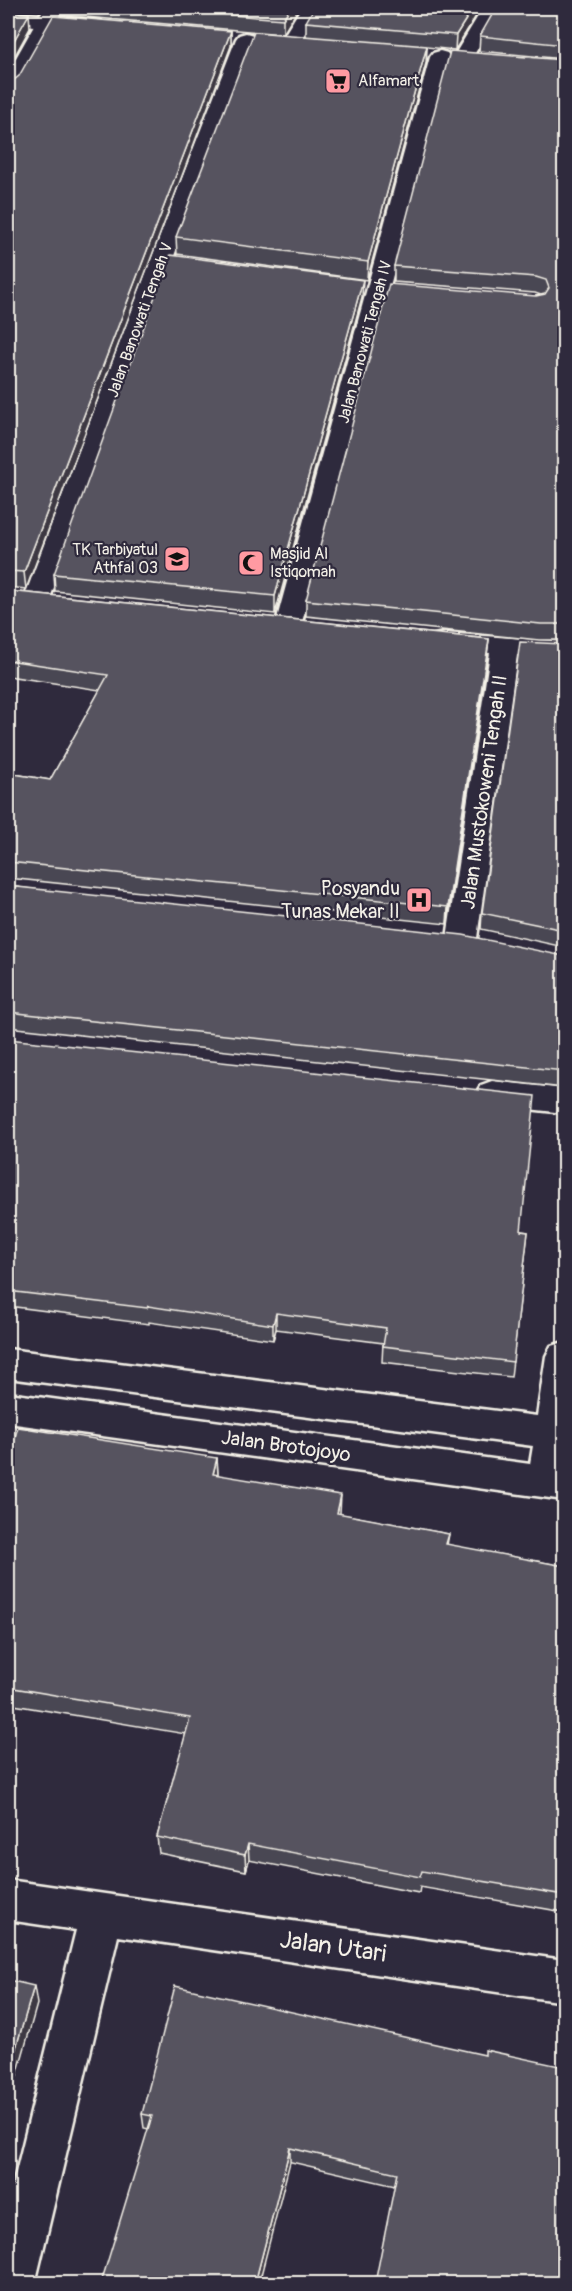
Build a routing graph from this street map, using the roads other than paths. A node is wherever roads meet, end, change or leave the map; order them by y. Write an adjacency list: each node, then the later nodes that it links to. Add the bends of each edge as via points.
1 (310, 8): 8 (street)
2 (492, 8): 10 (street, Jalan Banowati Tengah IV, via 469,45)
3 (50, 14): 4 (street); 5 (street); 12 (street)
4 (8, 18)
5 (116, 27)
6 (222, 37): 7 (street)
7 (246, 39): 8 (street); 13 (street, Jalan Banowati Tengah V)
8 (290, 42): 9 (street)
9 (313, 44)
10 (440, 57): 11 (street); 16 (street, Jalan Banowati Tengah IV)
11 (485, 61)
12 (8, 89)
13 (161, 261): 14 (street); 15 (street, Jalan Banowati Tengah V, via 48,602)
14 (184, 264)
15 (8, 597)
16 (288, 626)
17 (425, 639): 18 (street)
18 (505, 646): 19 (street); 20 (street, Jalan Mustokoweni Tengah II)
19 (564, 650)
20 (462, 939)
21 (458, 1089): 22 (street)
22 (564, 1101)
23 (564, 1356): 26 (street)
24 (8, 1363): 26 (street)
25 (8, 1408): 27 (street, Jalan Brotojoyo)
26 (559, 1434): 27 (street)
27 (555, 1482)
28 (8, 1899): 29 (street, Jalan Utari)
29 (102, 1913): 30 (street, Jalan Utari); 31 (street)
30 (564, 1981)
31 (11, 2283)

